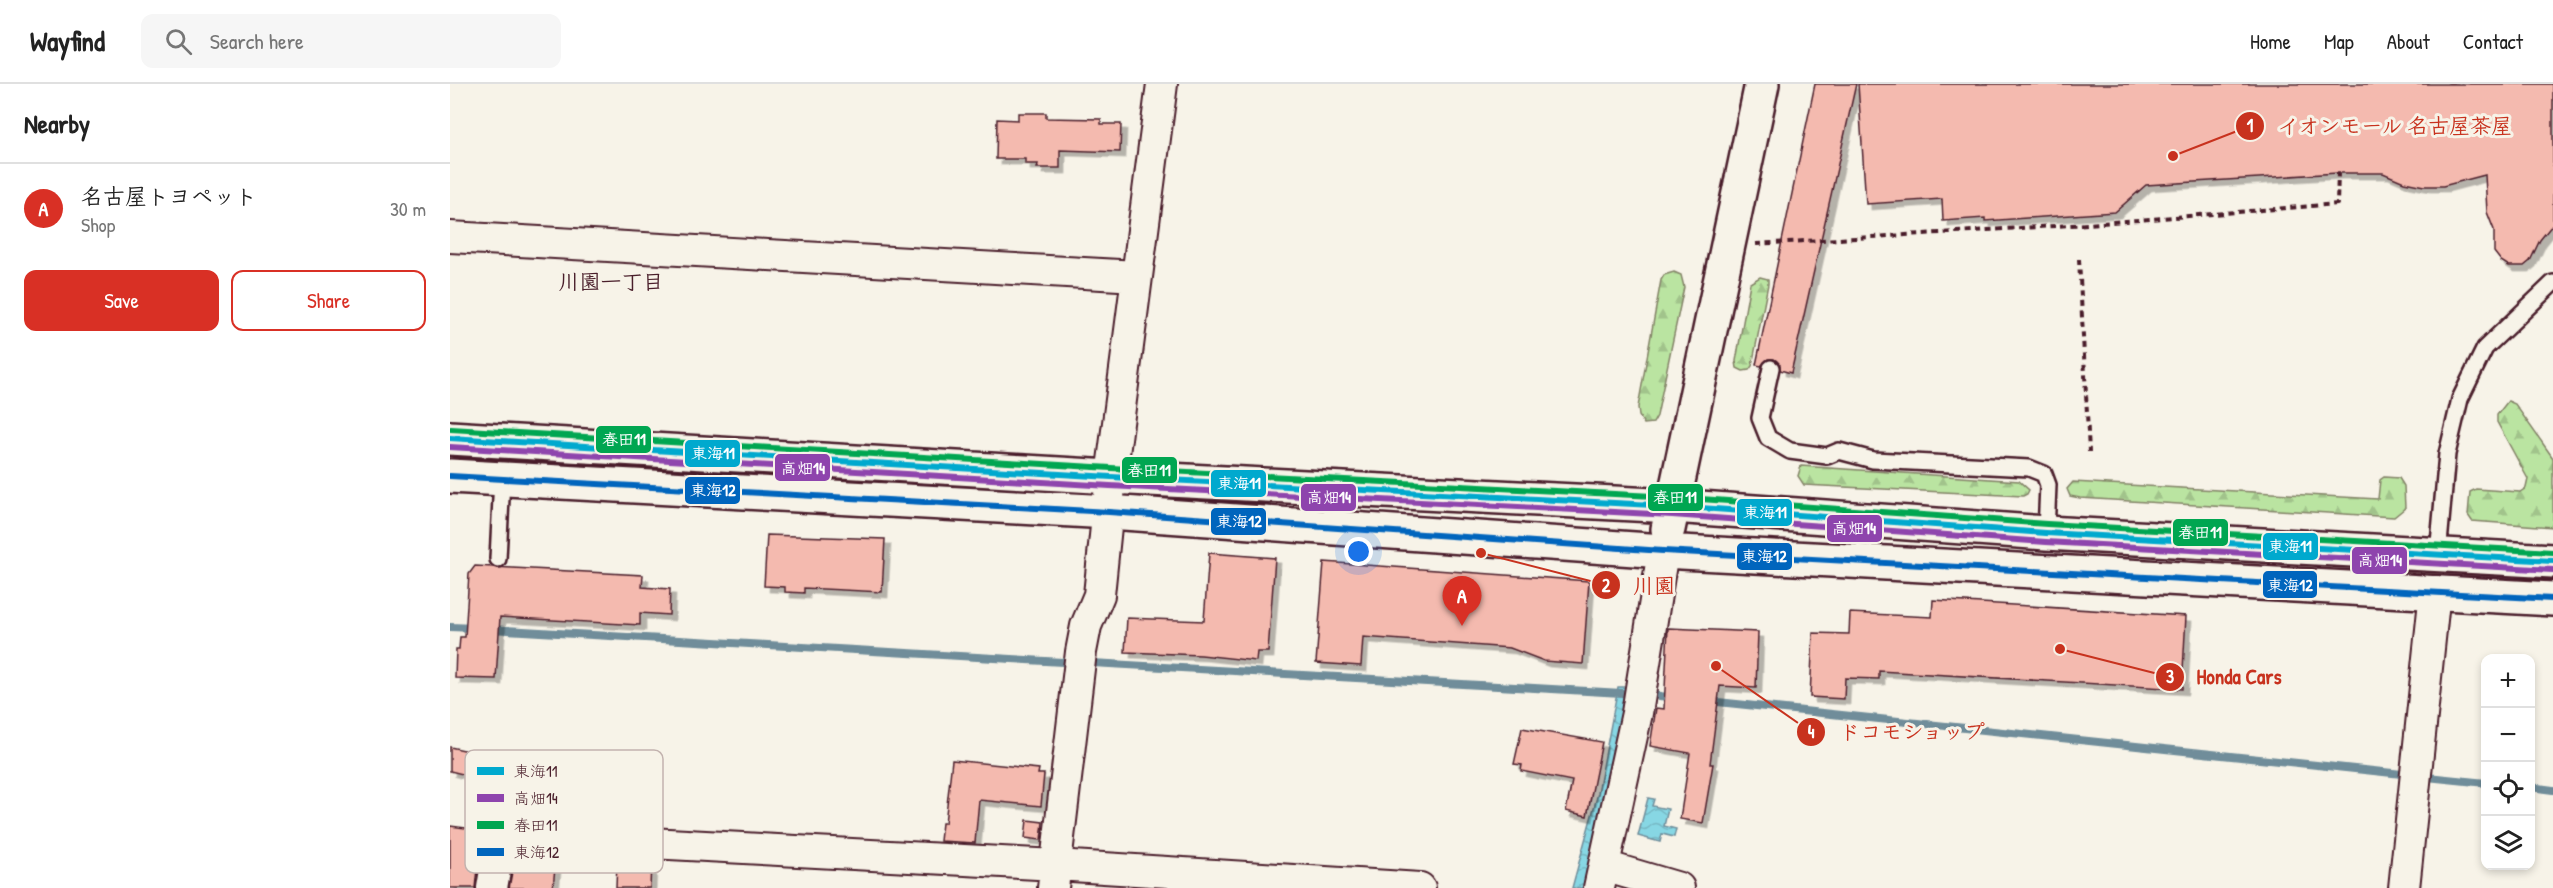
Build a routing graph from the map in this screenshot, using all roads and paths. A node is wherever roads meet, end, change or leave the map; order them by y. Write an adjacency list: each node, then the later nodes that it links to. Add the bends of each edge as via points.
1 (1162, 84): 7 (street)
2 (1761, 84): 15 (street)
3 (2338, 173): 5 (path, via 2337,204)
4 (450, 237): 7 (street)
5 (1752, 244)
6 (2079, 259): 11 (path)
7 (1137, 276): 13 (street)
8 (2553, 283): 19 (lane, via 2485,348 2460,399 2447,454)
9 (1770, 368): 17 (lane, via 1760,418 1768,438 1790,452 1827,456 1839,451 1873,460 2029,468 2044,474 2048,485)
10 (450, 438): 13 (street)
11 (2089, 452)
12 (450, 476): 14 (street)
13 (1111, 477): 15 (street); 16 (street)
14 (502, 478): 16 (street); 20 (lane)
15 (1673, 506): 17 (street); 18 (street)
16 (1109, 512): 18 (street); 26 (street, via 1100,595 1086,626 1081,652)
17 (2046, 533): 19 (street)
18 (1663, 551): 22 (street); 27 (street, via 1637,713)
19 (2438, 555): 21 (street)
20 (498, 559)
21 (2553, 561)
22 (2435, 591): 23 (street); 31 (street)
23 (2553, 599)
24 (663, 847): 26 (street)
25 (495, 873): 28 (street)
26 (1054, 876): 29 (street)
27 (1602, 877): 30 (street)
28 (492, 888)
29 (1419, 888)
30 (1679, 888)
31 (2404, 888)

